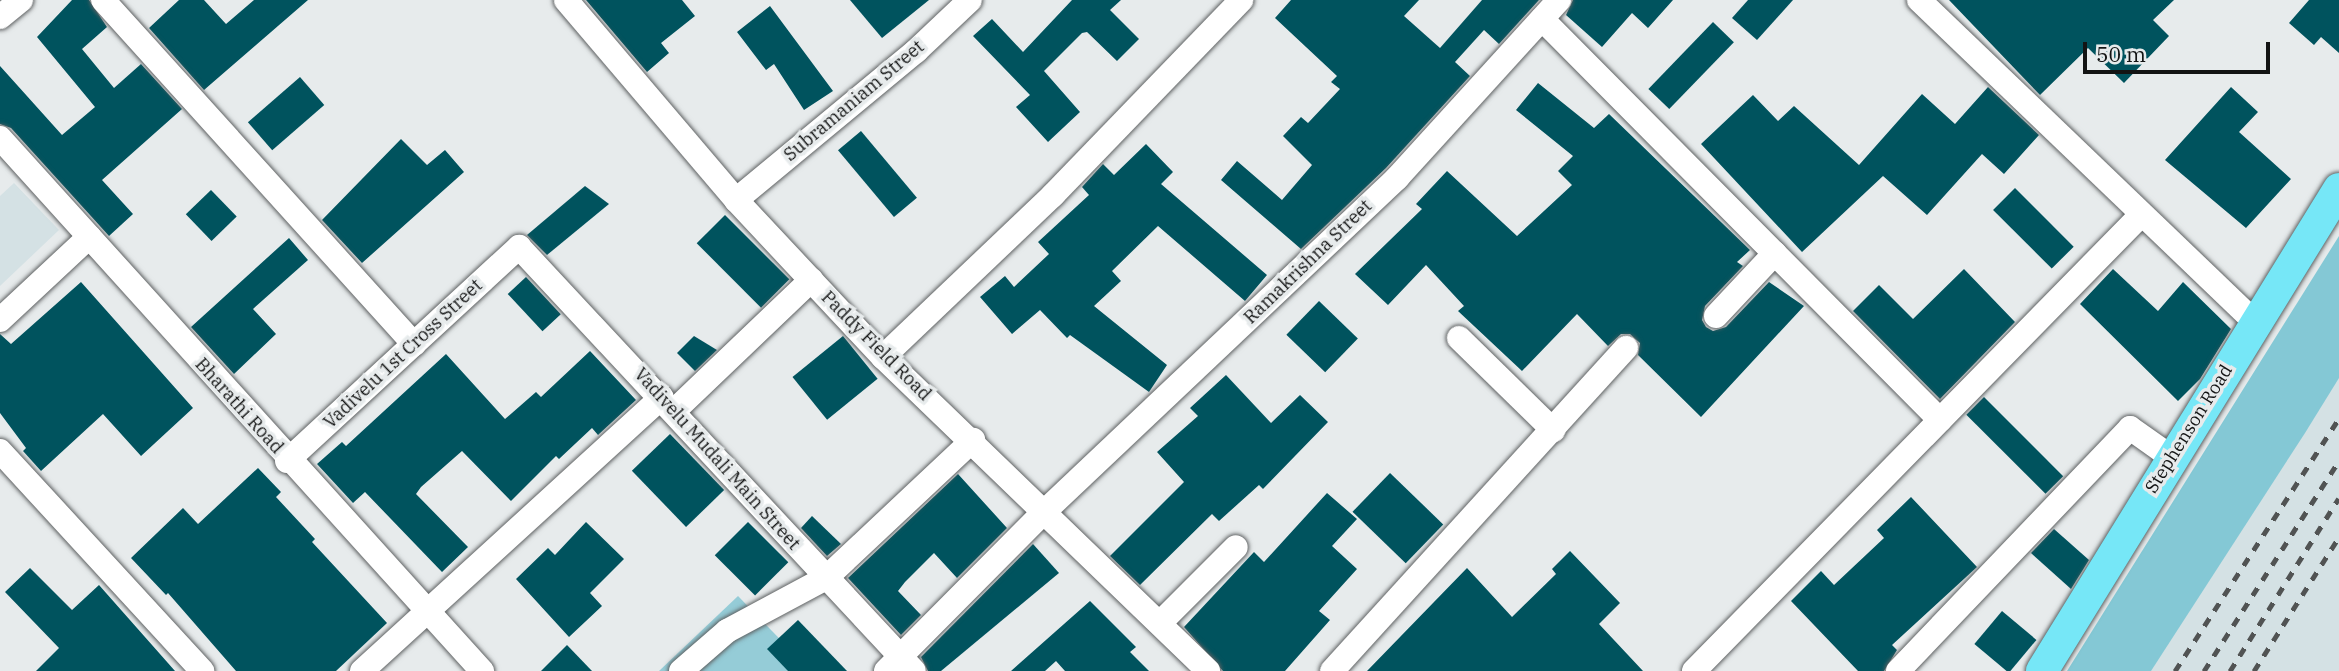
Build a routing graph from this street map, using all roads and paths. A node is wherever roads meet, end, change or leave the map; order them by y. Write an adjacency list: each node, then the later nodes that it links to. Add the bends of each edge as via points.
1 (21, 0): 8 (street)
2 (103, 0): 22 (street)
3 (566, 0): 12 (street, Paddy Field Road)
4 (970, 0): 12 (street, Subramaniam Street, via 916,51)
5 (1241, 0): 24 (street, via 1053,195)
6 (1559, 0): 9 (street, Ramakrishna Street)
7 (1919, 0): 13 (street)
8 (0, 16)
9 (1542, 19): 16 (street); 32 (street, Ramakrishna Street, via 1397,178)
10 (0, 138): 14 (street, Bharathi Road)
11 (2339, 189): 20 (main road, Stephenson Road)
12 (736, 200): 17 (street, Paddy Field Road)
13 (2141, 215): 20 (street); 26 (street)
14 (89, 237): 19 (street); 31 (street, Bharathi Road)
15 (519, 247): 22 (street, Vadivelu 1st Cross Street); 25 (street, Vadivelu Mudali Main Street)
16 (1775, 253): 18 (street); 26 (street)
17 (811, 280): 24 (street, Paddy Field Road); 25 (street)
18 (1716, 316)
19 (0, 320)
20 (2255, 322): 30 (main road, Stephenson Road)
21 (1459, 338): 27 (street)
22 (414, 344): 31 (street, Vadivelu 1st Cross Street)
23 (1626, 348): 27 (street)
24 (883, 357): 28 (street, Paddy Field Road)
25 (668, 404): 34 (street, Vadivelu Mudali Main Street); 35 (street)
26 (1940, 420): 44 (street)
27 (1553, 430): 43 (street)
28 (973, 440): 32 (street, Paddy Field Road); 34 (street)
29 (0, 452): 38 (street)
30 (2171, 457): 45 (street, via 2130,428); 46 (main road, Stephenson Road)
31 (287, 461): 35 (street, Bharathi Road)
32 (1044, 512): 36 (street, Paddy Field Road); 37 (street, Ramakrishna Street)
33 (1236, 547): 36 (street)
34 (826, 578): 37 (street, Vadivelu Mudali Main Street); 41 (street, via 727,631)
35 (426, 614): 39 (street); 40 (street, Bharathi Road)
36 (1160, 623): 42 (street, Paddy Field Road)
37 (899, 665)
38 (202, 671)
39 (362, 671)
40 (482, 671)
41 (681, 671)
42 (1208, 671)
43 (1332, 671)
44 (1694, 671)
45 (1898, 671)
46 (2042, 671)

